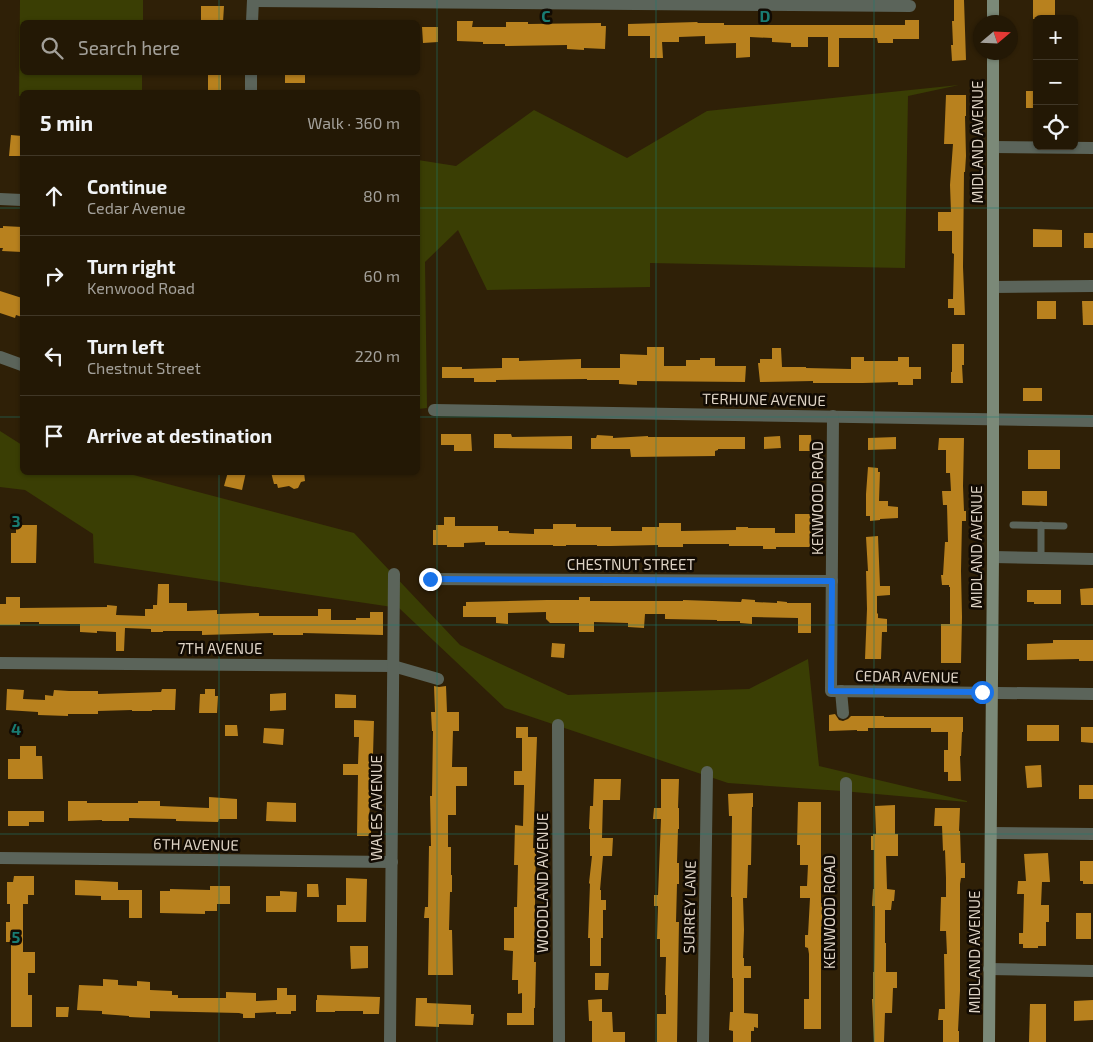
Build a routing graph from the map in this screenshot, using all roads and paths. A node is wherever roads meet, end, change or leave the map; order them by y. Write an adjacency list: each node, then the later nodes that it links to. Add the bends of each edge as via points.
1 (993, 0): 5 (street)
2 (253, 1): 3 (street); 6 (street)
3 (838, 2): 4 (street)
4 (910, 6)
5 (993, 15)
6 (252, 20)
7 (993, 60): 10 (street, MIDLAND AVENUE)
8 (251, 75): 9 (street)
9 (251, 90)
10 (993, 148): 11 (street); 15 (street, MIDLAND AVENUE)
11 (1093, 148)
12 (0, 199): 13 (street)
13 (20, 200)
14 (1093, 286): 15 (street)
15 (992, 287): 20 (street, MIDLAND AVENUE)
16 (0, 357): 17 (street)
17 (20, 364)
18 (434, 410): 19 (street, TERHUNE AVENUE)
19 (834, 416): 20 (street, TERHUNE AVENUE); 30 (street, KENWOOD ROAD)
20 (992, 419): 21 (street, TERHUNE AVENUE); 25 (street, MIDLAND AVENUE)
21 (1093, 421)
22 (1013, 525): 23 (lane)
23 (1041, 526): 24 (lane); 26 (lane)
24 (1064, 526)
25 (993, 557): 26 (street); 35 (street, MIDLAND AVENUE)
26 (1041, 558): 27 (street)
27 (1093, 559)
28 (394, 574): 32 (street, WALES AVENUE)
29 (430, 579): 30 (street, CHESTNUT STREET)
30 (832, 581): 34 (street, KENWOOD ROAD, via 831,691)
31 (0, 663): 32 (street, 7TH AVENUE)
32 (393, 666): 33 (street, 7TH AVENUE); 44 (street, WALES AVENUE)
33 (438, 679)
34 (841, 691): 35 (street, CEDAR AVENUE); 37 (street)
35 (992, 693): 36 (street, CEDAR AVENUE); 41 (street, MIDLAND AVENUE)
36 (1093, 694)
37 (843, 713)
38 (558, 725): 48 (street, WOODLAND AVENUE)
39 (707, 772): 49 (street, SURREY LANE)
40 (846, 783): 50 (street, KENWOOD ROAD)
41 (991, 833): 42 (street); 45 (street, MIDLAND AVENUE)
42 (1093, 834)
43 (0, 858): 44 (street, 6TH AVENUE)
44 (392, 862): 47 (street, WALES AVENUE)
45 (989, 969): 46 (street); 51 (street, MIDLAND AVENUE)
46 (1093, 971)
47 (390, 1042)
48 (559, 1042)
49 (704, 1042)
50 (846, 1042)
51 (989, 1042)

